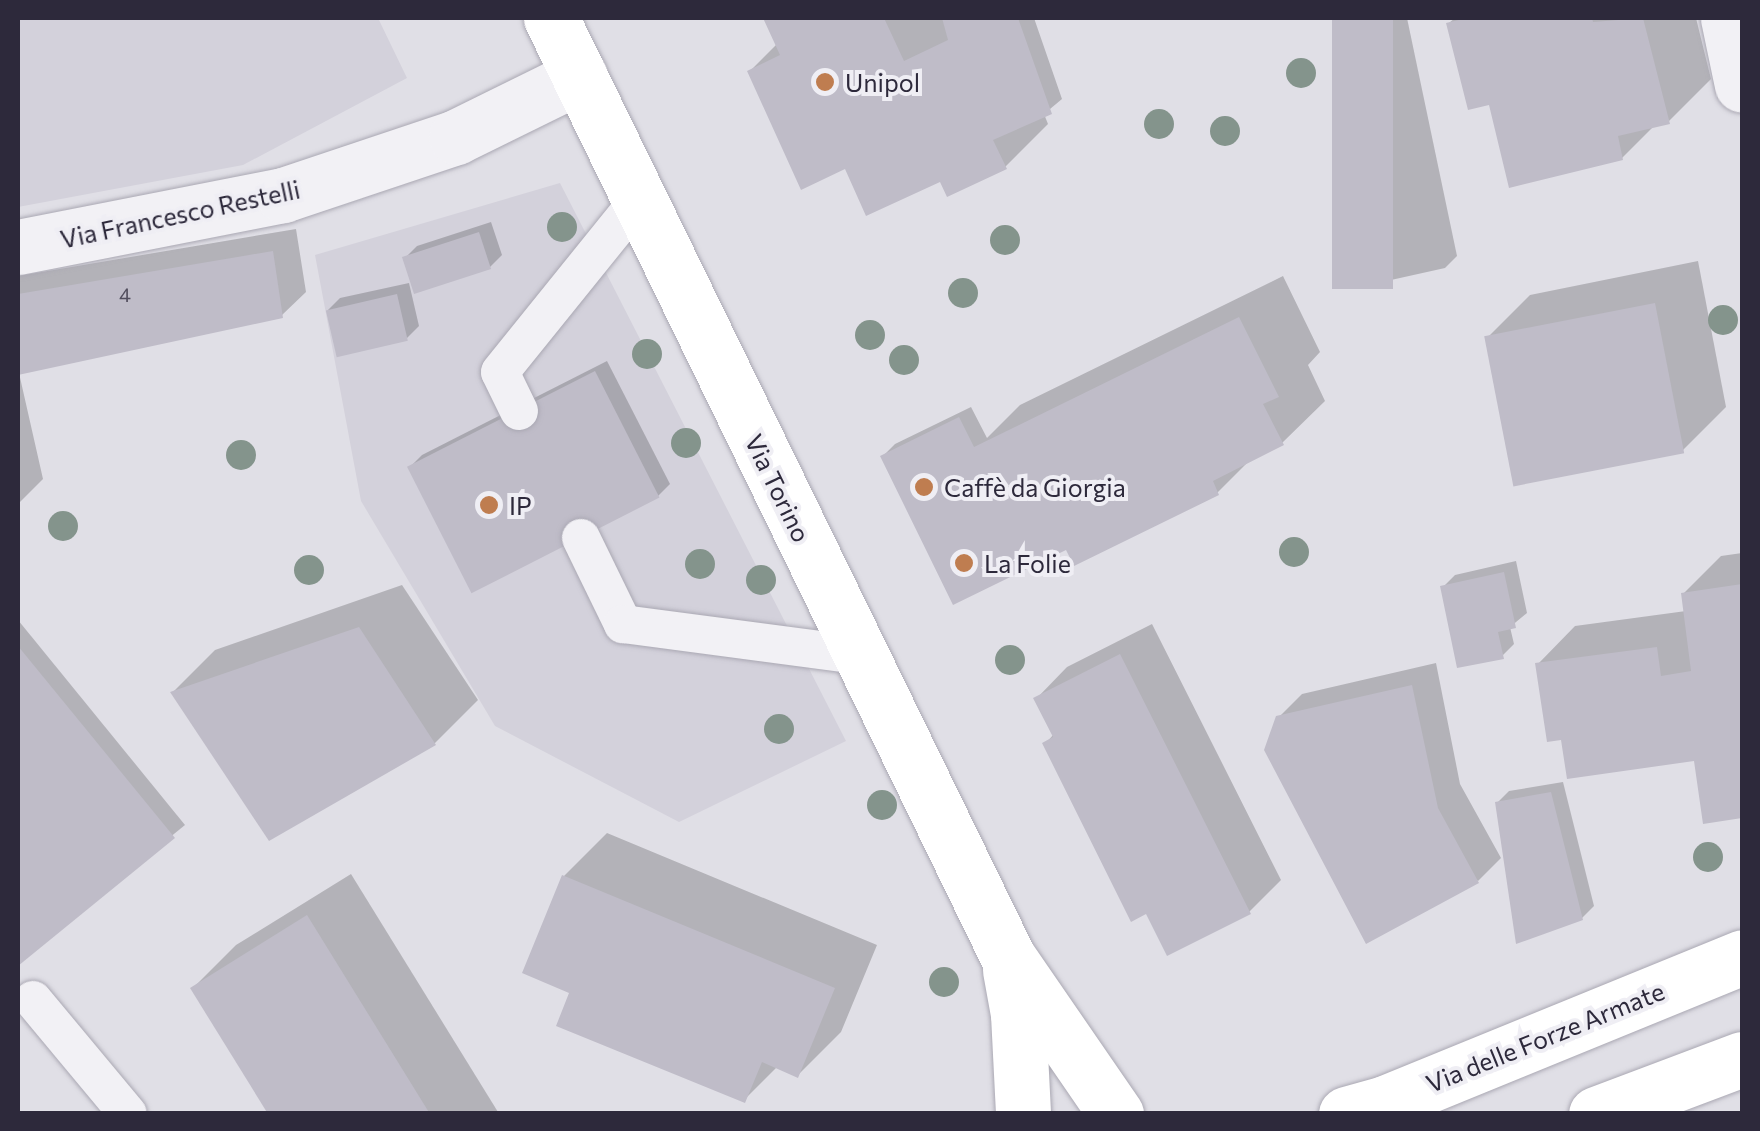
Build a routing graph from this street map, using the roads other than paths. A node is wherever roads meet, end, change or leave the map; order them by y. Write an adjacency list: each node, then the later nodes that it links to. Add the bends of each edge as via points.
1 (551, 18): 4 (main road, Via Torino)
2 (1728, 18): 3 (street)
3 (1742, 86)
4 (589, 95): 5 (main road, Via Torino); 6 (street, Via Francesco Restelli, via 283,196)
5 (638, 200): 7 (lane, via 500,372); 9 (main road, Via Torino)
6 (18, 247)
7 (519, 410)
8 (581, 538): 9 (lane, via 622,624)
9 (859, 655): 10 (main road, Via Torino)
10 (1008, 957): 15 (main road, Via Torino); 16 (main road, Via Torino)
11 (1742, 957): 17 (main road, Via delle Forze Armate)
12 (32, 1000): 14 (lane)
13 (1742, 1059): 18 (main road)
14 (128, 1114)
15 (1023, 1114)
16 (1116, 1114)
17 (1346, 1114)
18 (1596, 1114)

